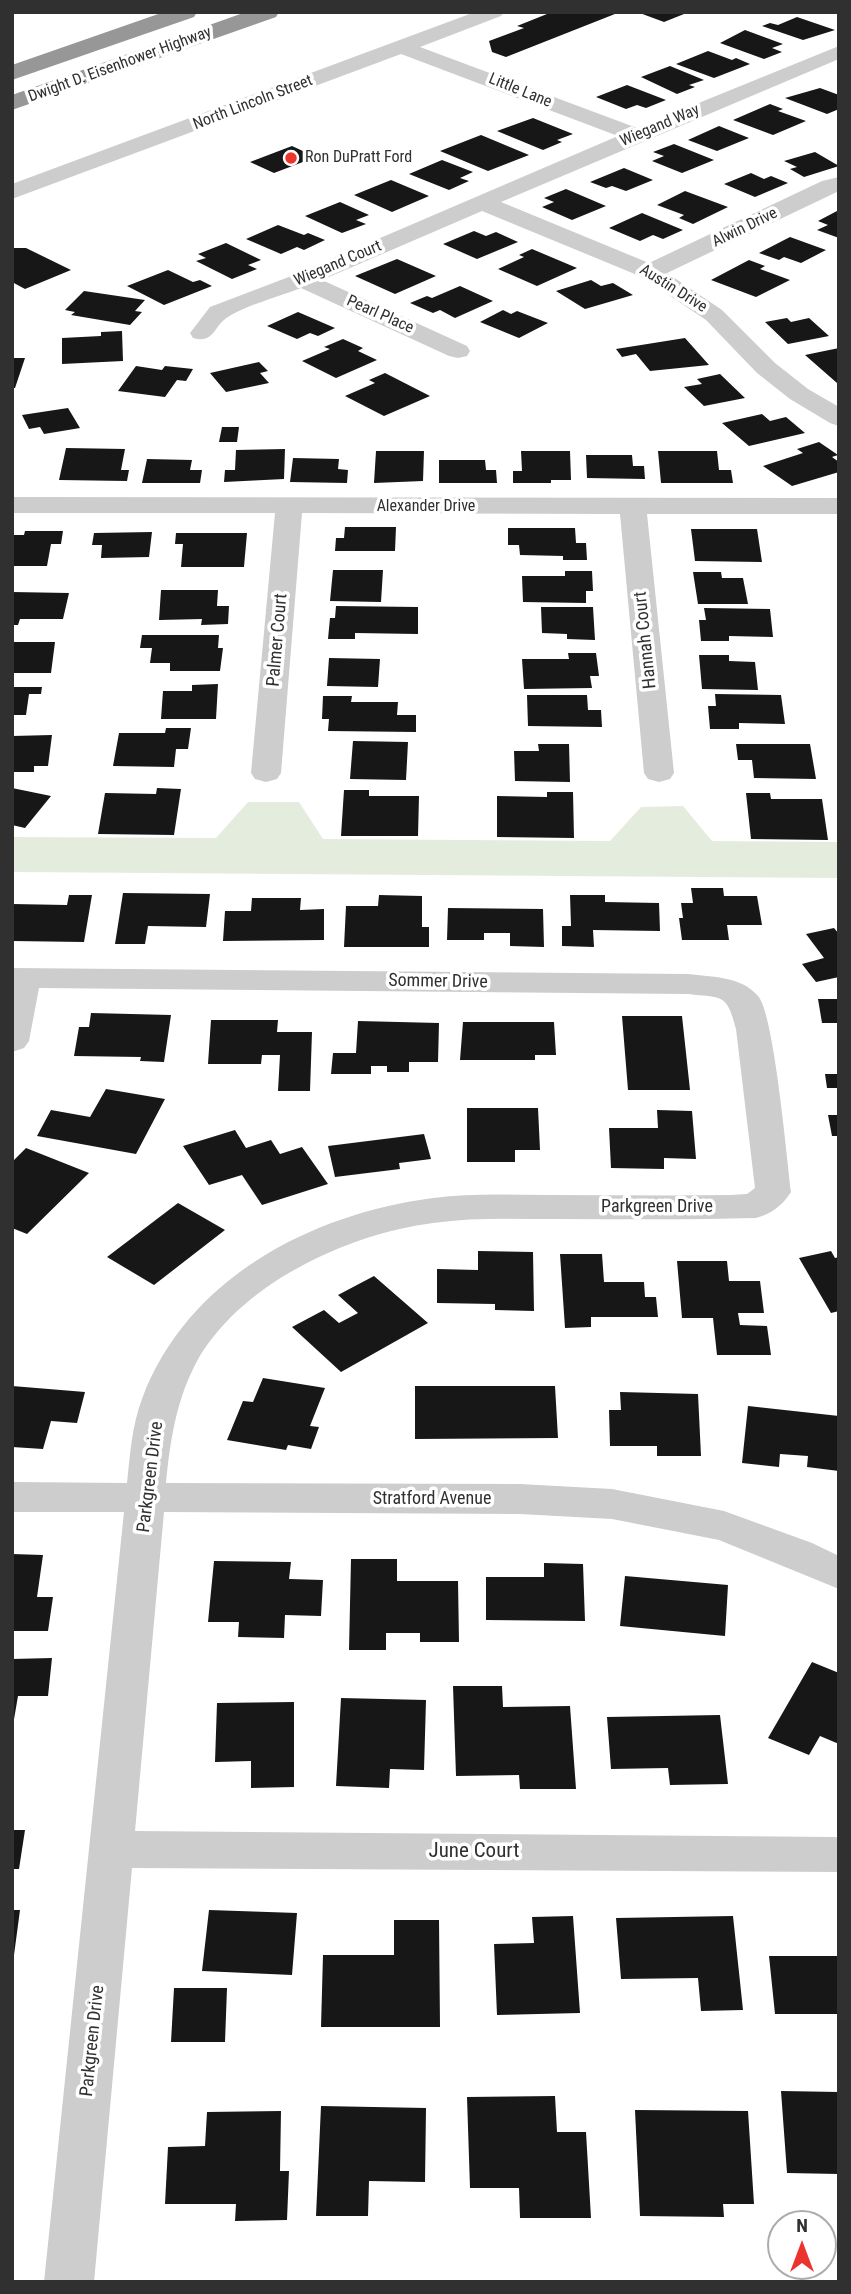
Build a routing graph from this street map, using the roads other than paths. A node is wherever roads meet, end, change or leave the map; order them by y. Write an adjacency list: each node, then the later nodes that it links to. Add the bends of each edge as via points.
1 (186, 12): 6 (highway, Dwight D. Eisenhower Highway)
2 (268, 12): 7 (highway, Dwight D. Eisenhower Highway)
3 (494, 12): 4 (street, North Lincoln Street)
4 (402, 47): 8 (street, Little Lane); 10 (street, North Lincoln Street)
5 (839, 52): 8 (street, Wiegand Way)
6 (12, 73)
7 (12, 103)
8 (637, 136): 11 (street, Wiegand Way)
9 (839, 184): 12 (street, Alwin Drive)
10 (12, 192)
11 (481, 202): 12 (street, Austin Drive); 13 (street, Wiegand Court)
12 (650, 272): 16 (street, Austin Drive, via 714,315 799,394)
13 (302, 280): 14 (street, Wiegand Court, via 218,312); 15 (street, Pearl Place)
14 (202, 333)
15 (458, 351)
16 (839, 418)
17 (12, 505): 19 (street, Alexander Drive)
18 (839, 506): 20 (street, Alexander Drive)
19 (289, 507): 20 (street, Alexander Drive); 21 (street, Palmer Court)
20 (633, 507): 22 (street, Hannah Court)
21 (266, 773)
22 (659, 773)
23 (18, 978): 24 (street); 25 (street, Sommer Drive, via 688,984 728,989 746,1002)
24 (12, 1041)
25 (762, 1114): 27 (street, Parkgreen Drive, via 773,1192 756,1206 506,1207 417,1213 342,1234 273,1265 222,1304 188,1344 162,1397)
26 (12, 1497): 27 (street, Stratford Avenue)
27 (146, 1499): 28 (street, Stratford Avenue, via 520,1499 612,1504 724,1526); 29 (street, Parkgreen Drive)
28 (839, 1574)
29 (112, 1849): 30 (street, June Court); 31 (street, Parkgreen Drive)
30 (835, 1855)
31 (69, 2282)

